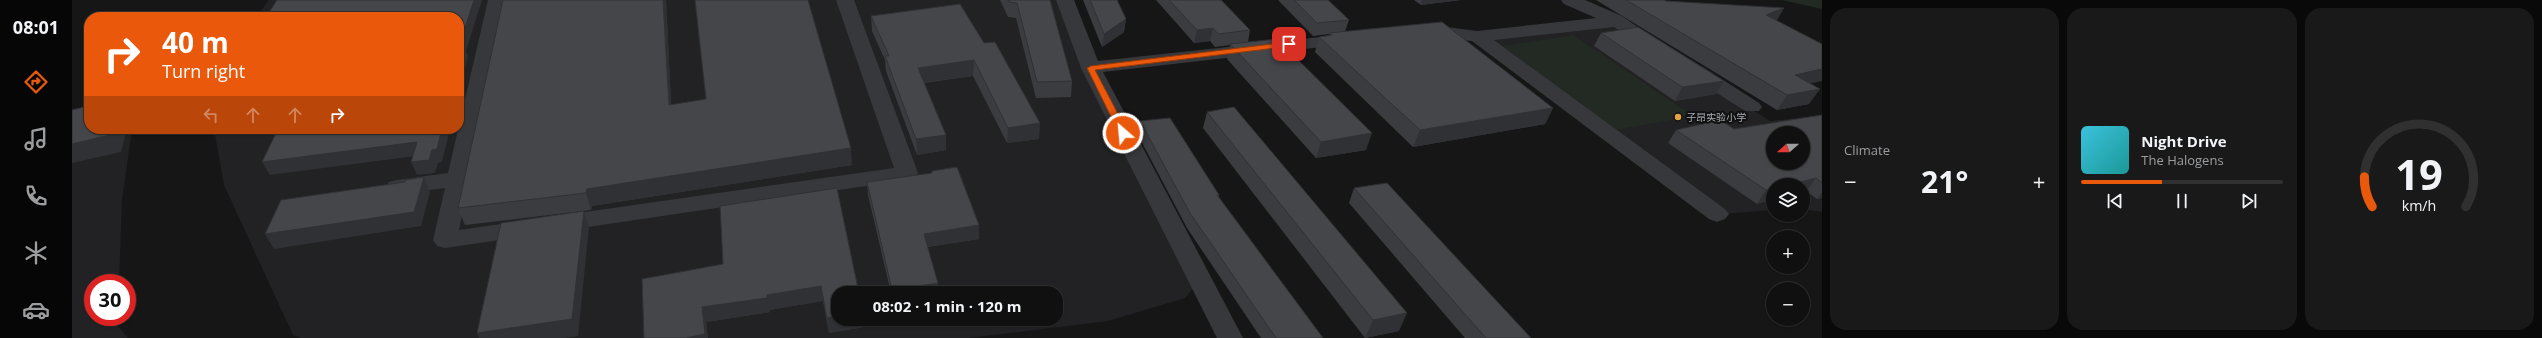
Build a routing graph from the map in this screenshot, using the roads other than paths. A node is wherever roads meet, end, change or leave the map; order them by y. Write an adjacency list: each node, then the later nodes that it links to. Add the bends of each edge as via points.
1 (497, 0): 11 (street)
2 (845, 0): 11 (street, via 907,173 444,240)
3 (1065, 0): 9 (street)
4 (1570, 0): 5 (street)
5 (1617, 21): 7 (street); 10 (street)
6 (1410, 33): 7 (street, via 1438,31)
7 (1477, 36): 13 (street)
8 (1366, 37): 9 (street)
9 (1091, 68): 14 (street)
10 (1752, 107)
11 (458, 179): 12 (street)
12 (379, 190)
13 (1717, 214)
14 (1230, 338)

